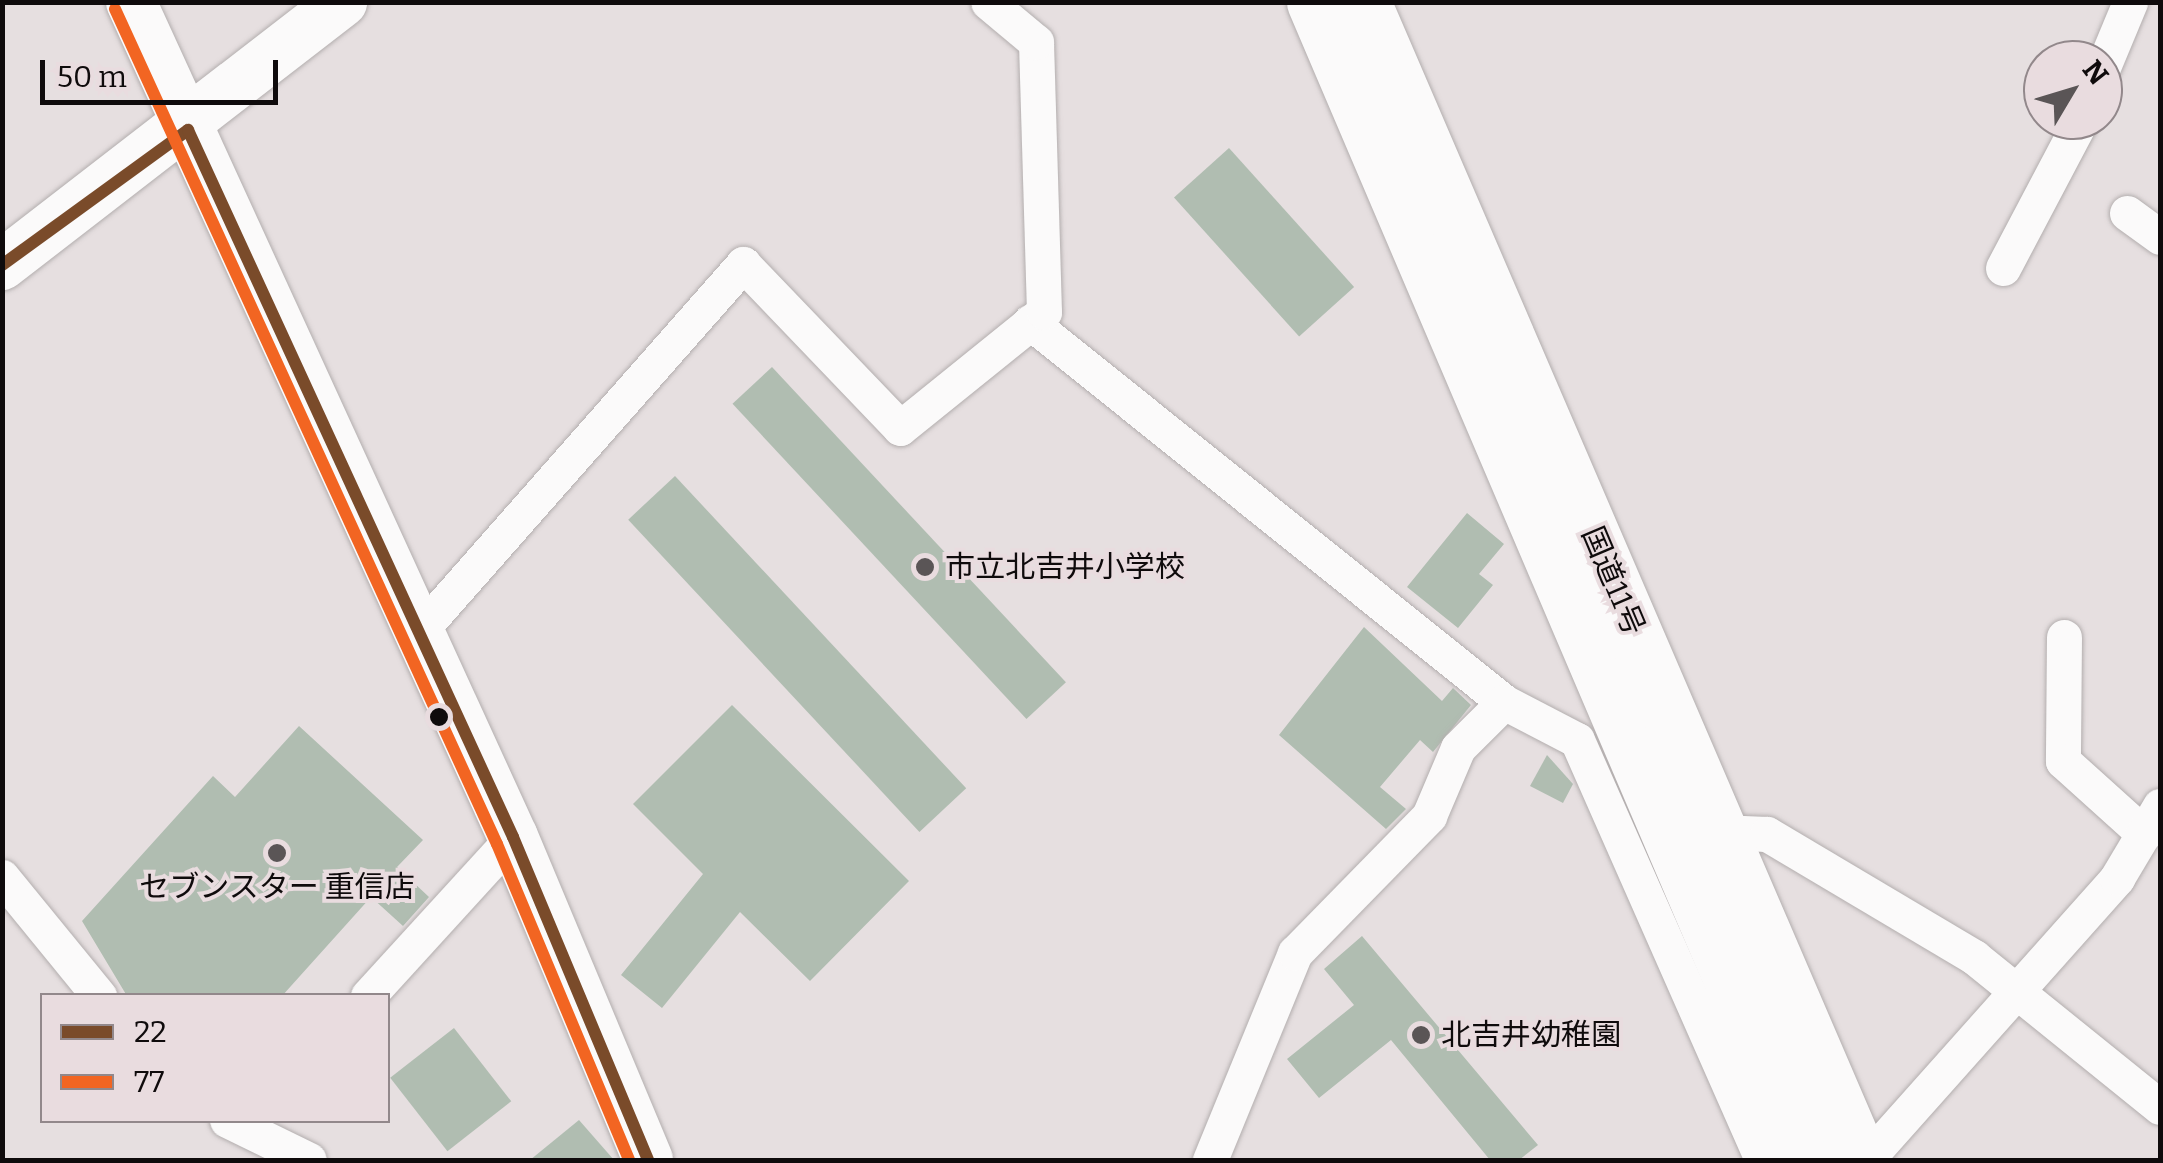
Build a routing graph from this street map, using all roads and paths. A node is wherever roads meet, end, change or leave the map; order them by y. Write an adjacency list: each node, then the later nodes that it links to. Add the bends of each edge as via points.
1 (131, 2): 8 (main road)
2 (342, 2): 8 (main road)
3 (988, 2): 14 (street, via 1036,42 1044,312)
4 (1314, 2): 31 (highway, 国道11号)
5 (1363, 2): 19 (highway, 国道11号)
6 (2130, 2): 7 (street)
7 (2114, 40)
8 (188, 130): 12 (main road); 15 (main road)
9 (2070, 140): 13 (street)
10 (2127, 213): 11 (street)
11 (2160, 237)
12 (2, 265)
13 (2003, 268)
14 (1030, 322): 15 (street, via 900,428 743,264); 17 (street)
15 (418, 633): 20 (main road)
16 (2064, 637): 18 (street, via 2064,761)
17 (1504, 702): 29 (street, via 1458,748 1429,816 1295,953); 30 (street, via 1577,740)
18 (2152, 819): 22 (street)
19 (1720, 832): 22 (street, via 1767,834); 32 (highway, 国道11号)
20 (513, 837): 24 (street); 28 (main road)
21 (2, 877): 23 (street)
22 (2018, 992): 25 (street); 32 (street)
23 (96, 993)
24 (371, 993)
25 (2160, 1108)
26 (241, 1124): 27 (street)
27 (310, 1160)
28 (648, 1160)
29 (1210, 1160)
30 (1762, 1160)
31 (1808, 1160)
32 (1863, 1160)

